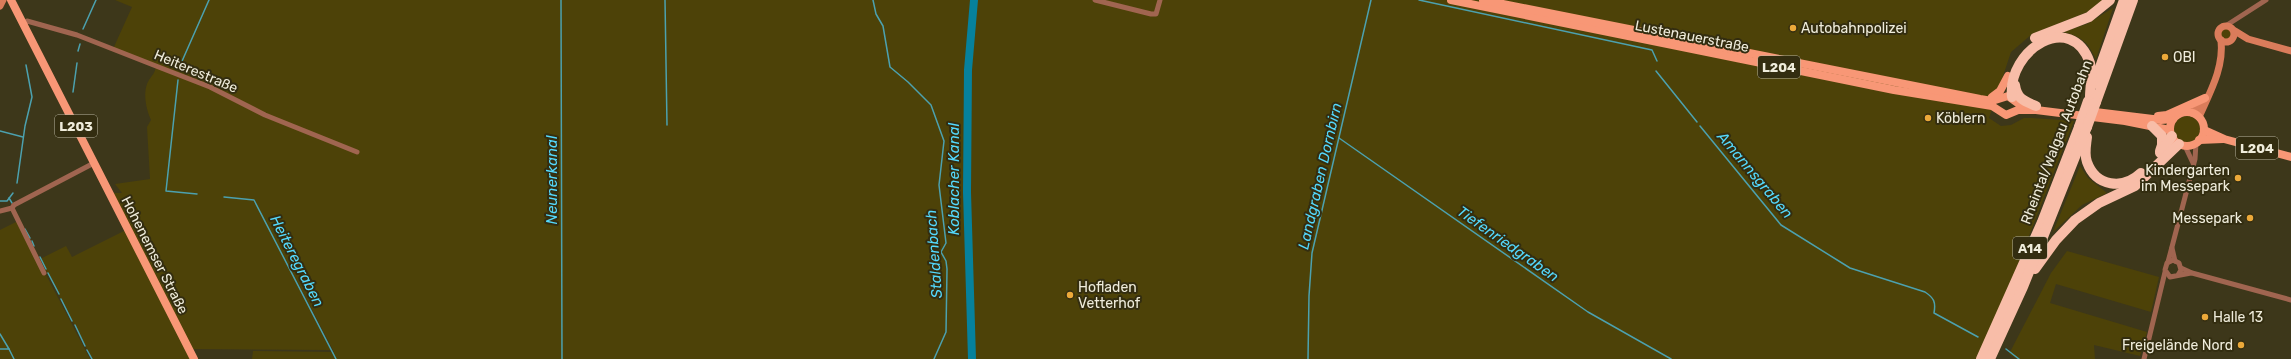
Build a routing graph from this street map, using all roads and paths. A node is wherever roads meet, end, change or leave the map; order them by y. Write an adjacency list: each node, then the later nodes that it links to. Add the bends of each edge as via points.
1 (3, 0): 11 (street)
2 (11, 0): 12 (main road, Hohenemser Straße / L203)
3 (1095, 0): 4 (street, via 1156,14)
4 (1160, 0)
5 (1451, 0): 19 (main road, Lustenauerstraße / L204, via 1686,49)
6 (1483, 0): 19 (main road, Lustenauerstraße / L204)
7 (2110, 0): 14 (highway, via 2084,19)
8 (2124, 0): 18 (highway, Rheintal/Walgau Autobahn / A14)
9 (2133, 0): 18 (highway, Rheintal/Walgau Autobahn / A14)
10 (2266, 0): 13 (street, via 2235,21)
11 (0, 6)
12 (24, 24): 32 (street, Heiterestraße, via 27,21 82,37 210,87 265,115); 35 (main road, Hohenemser Straße / L203)
13 (2230, 34): 15 (street); 17 (street, via 2214,84)
14 (2039, 39): 16 (highway); 18 (highway, via 2067,40 2082,49 2092,73)
15 (2291, 51)
16 (2011, 76): 19 (main road, L204, via 1996,94); 20 (highway); 21 (highway, via 2016,94)
17 (2206, 96): 23 (street); 25 (main road)
18 (2091, 100): 26 (highway, Rheintal/Walgau Autobahn / A14, bridge)
19 (1974, 101): 20 (main road, Lustenauerstraße / L204); 21 (main road, L204, via 2005,121); 22 (main road, Lustenauerstraße / L204)
20 (2009, 101): 21 (main road, Lustenauerstraße / L204); 22 (main road, via 1996,104); 22 (main road, Lustenauerstraße, via 2006,115)
21 (2039, 109): 25 (main road, Lustenauerstraße / L204)
22 (1997, 110)
23 (2196, 115): 24 (main road, Lustenauerstraße, via 2180,114); 27 (main road)
24 (2173, 119): 25 (main road, Lustenauerstraße / L204); 28 (main road)
25 (2150, 122): 28 (main road, Lustenauerstraße / L204); 33 (highway, via 2163,140)
26 (2083, 127): 37 (highway, via 2085,155 2093,174 2110,184); 50 (highway, Rheintal/Walgau Autobahn / A14); 53 (highway, Rheintal/Walgau Autobahn / A14)
27 (2204, 130): 29 (main road, L204); 30 (main road)
28 (2171, 133): 31 (main road); 33 (highway, via 2169,143)
29 (2224, 139): 30 (main road, L204); 34 (main road, L204)
30 (2198, 142): 31 (main road); 36 (street)
31 (2182, 145): 36 (street); 37 (highway)
32 (357, 152)
33 (2158, 155): 37 (highway)
34 (2291, 157)
35 (94, 163): 38 (street); 52 (main road, Hohenemser Straße / L203)
36 (2193, 164): 40 (street)
37 (2132, 184): 50 (highway, via 2075,220 2047,250)
38 (12, 208): 39 (street); 45 (street)
39 (0, 211)
40 (2172, 248): 41 (street); 42 (street)
41 (2175, 261): 42 (street); 43 (street)
42 (2168, 262): 44 (street)
43 (2181, 268): 46 (street); 47 (street)
44 (2165, 272): 48 (street); 49 (street)
45 (44, 273)
46 (2192, 273): 47 (street); 51 (street)
47 (2178, 275): 48 (street)
48 (2172, 277): 49 (street)
49 (2162, 286): 55 (street)
50 (2023, 287): 54 (highway, Rheintal/Walgau Autobahn / A14)
51 (2291, 300)
52 (194, 359)
53 (1981, 359)
54 (1990, 359)
55 (2144, 359)

